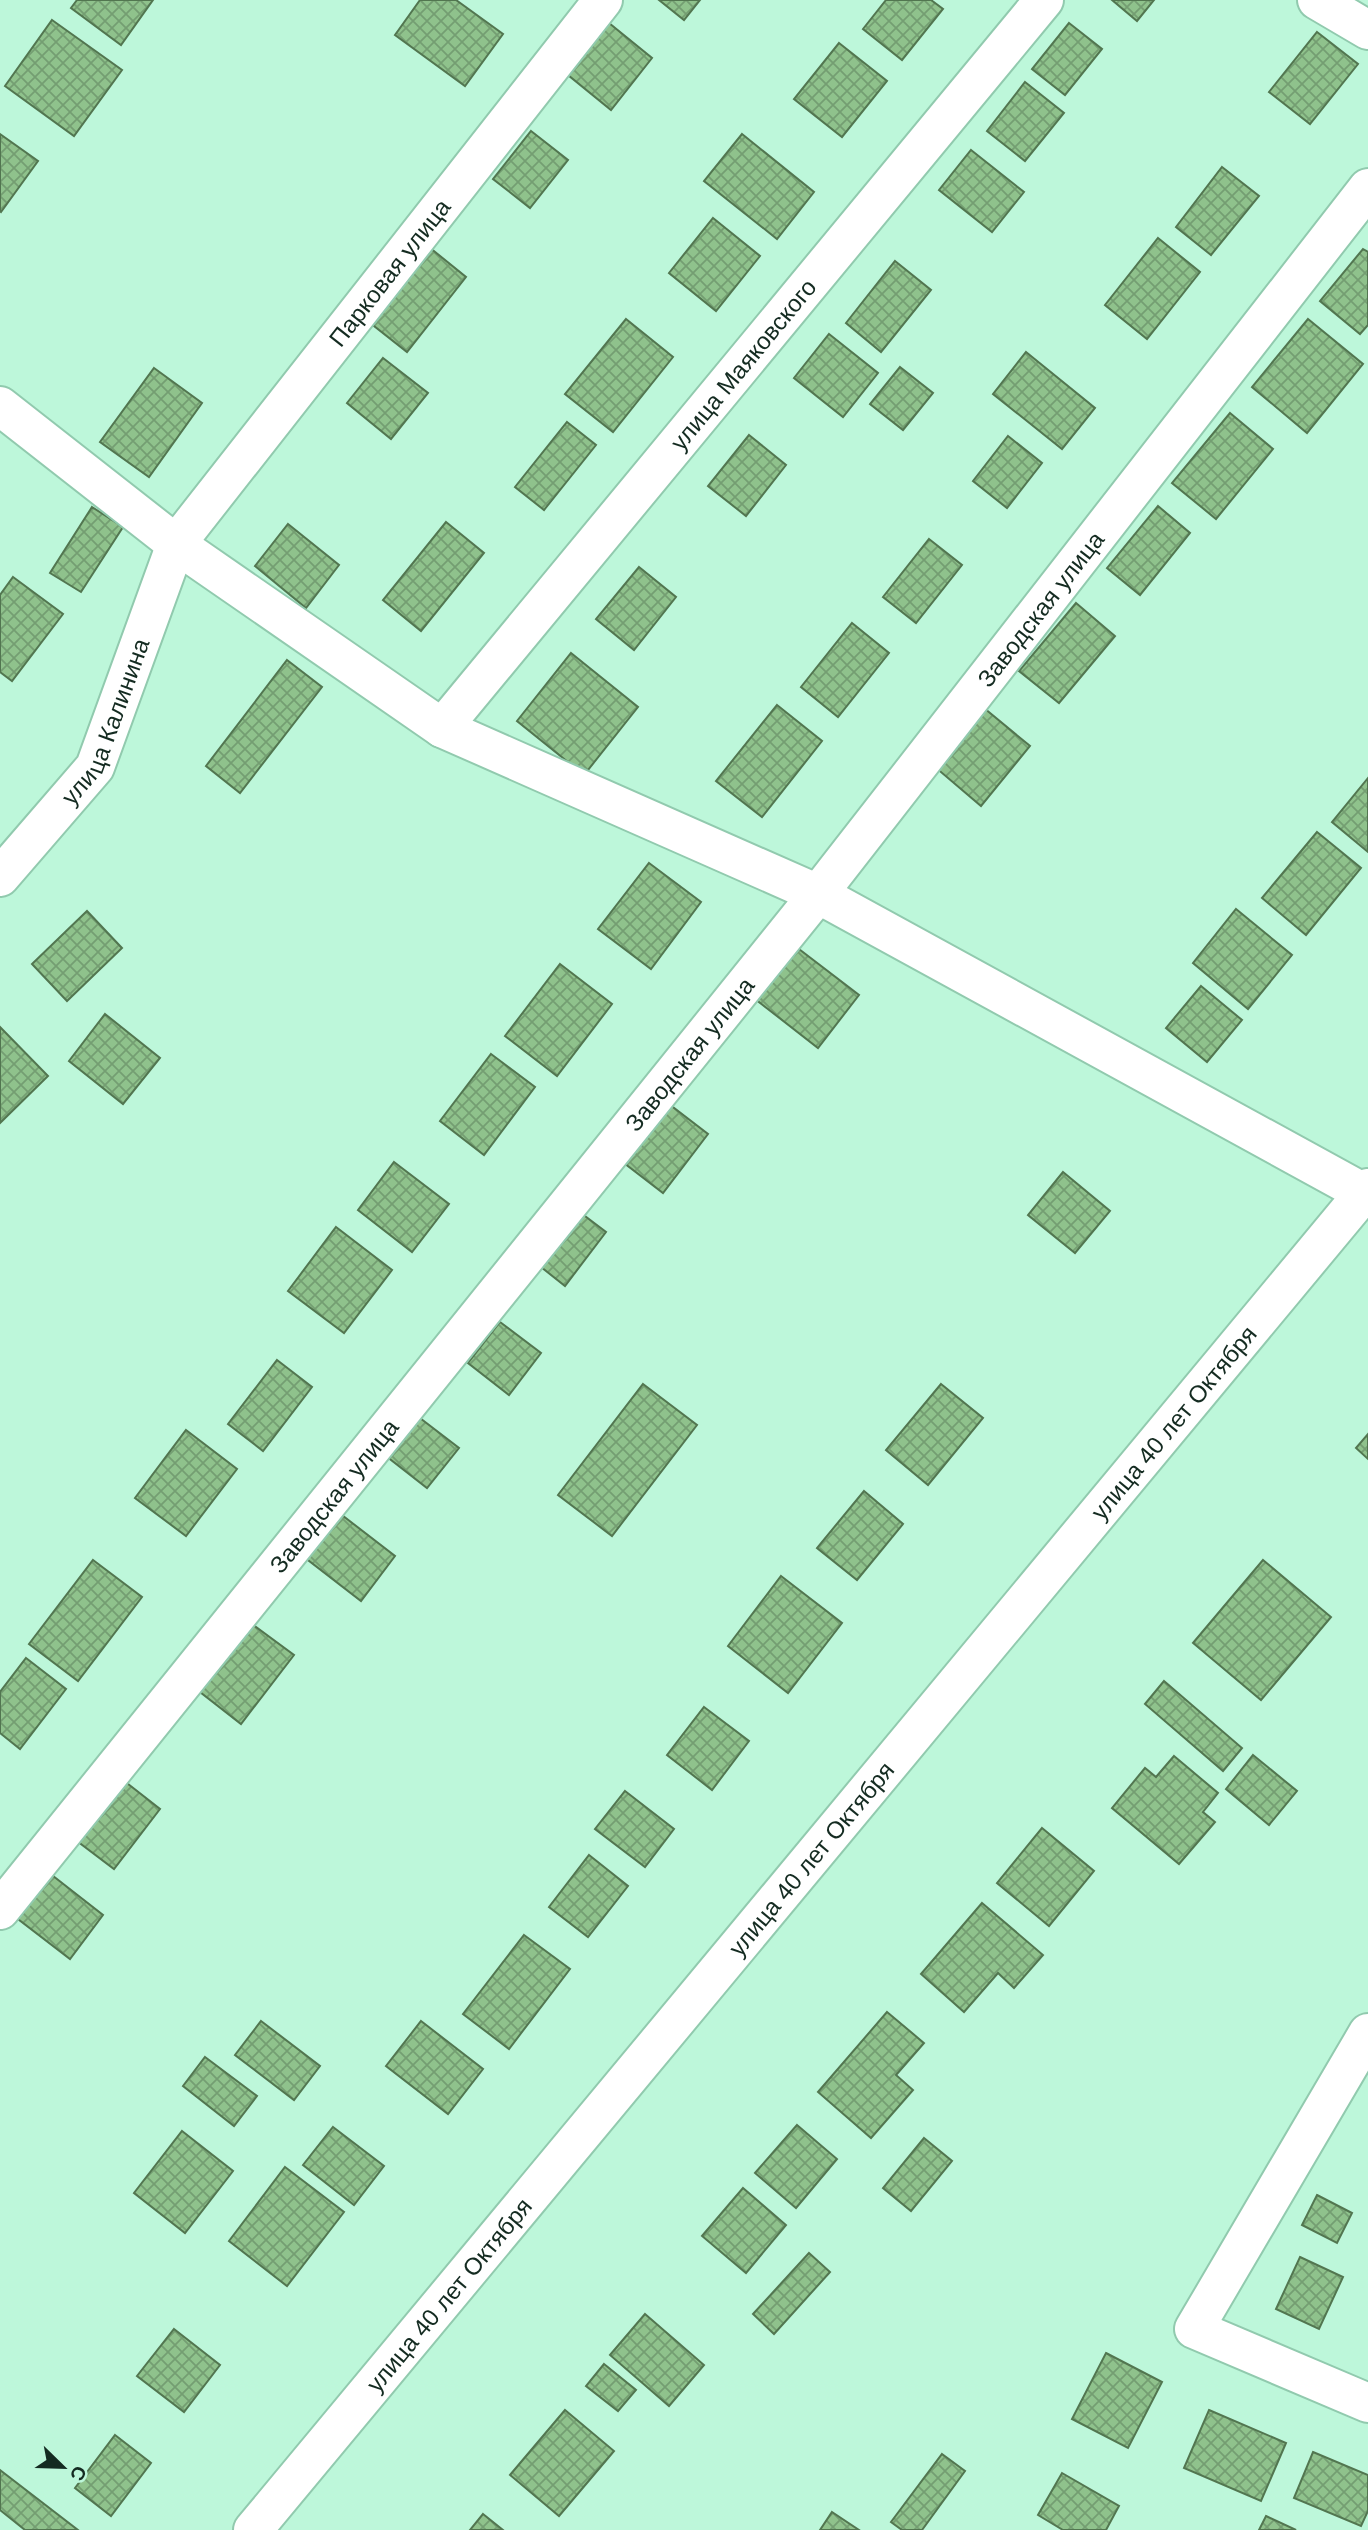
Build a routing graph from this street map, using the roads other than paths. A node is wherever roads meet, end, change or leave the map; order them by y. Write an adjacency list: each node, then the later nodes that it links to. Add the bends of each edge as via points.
1 (603, 0): 7 (street, Парковая улица)
2 (1044, 0): 8 (street, улица Маяковского)
3 (1317, 0): 4 (street)
4 (1368, 30)
5 (1368, 188): 10 (street, Заводская улица)
6 (0, 405): 7 (street)
7 (176, 544): 8 (street); 9 (street, улица Калинина, via 95,767)
8 (442, 728): 10 (street)
9 (0, 877)
10 (818, 894): 11 (street); 12 (street, Заводская улица)
11 (1366, 1190): 15 (street, улица 40 лет Октября)
12 (0, 1910)
13 (1368, 2033): 14 (street, via 1194,2329)
14 (1368, 2403)
15 (253, 2530)

